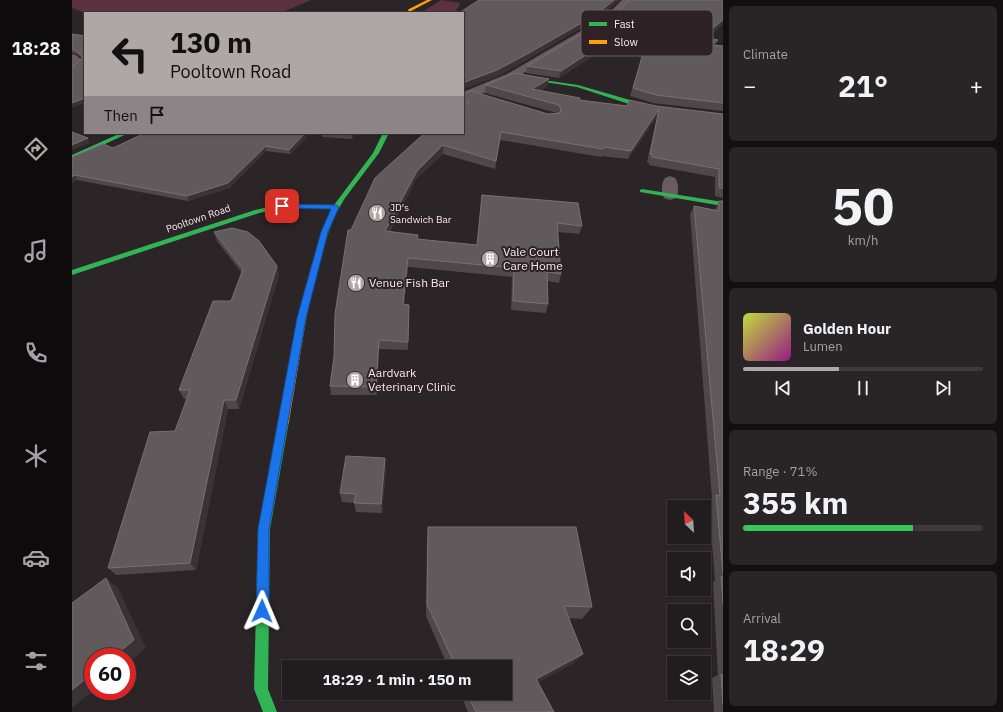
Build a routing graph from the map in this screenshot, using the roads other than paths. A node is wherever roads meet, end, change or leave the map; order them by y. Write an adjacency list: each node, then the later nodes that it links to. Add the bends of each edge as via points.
1 (430, 0): 4 (main road)
2 (627, 0): 3 (street)
3 (617, 10)
4 (409, 12)
5 (581, 35): 8 (street)
6 (72, 57): 7 (street, via 78,61)
7 (72, 66)
8 (511, 76): 9 (street); 11 (main road, via 578,86 631,103)
9 (466, 94): 10 (street)
10 (490, 100)
11 (669, 110)
12 (124, 134): 14 (main road)
13 (386, 134): 17 (main road, via 381,145)
14 (72, 157)
15 (642, 191): 16 (main road, via 670,188)
16 (723, 204)
17 (336, 207): 18 (main road, Pooltown Road, via 282,206 257,211); 19 (main road, via 324,232 304,308 264,529 261,689)
18 (72, 273)
19 (270, 712)

